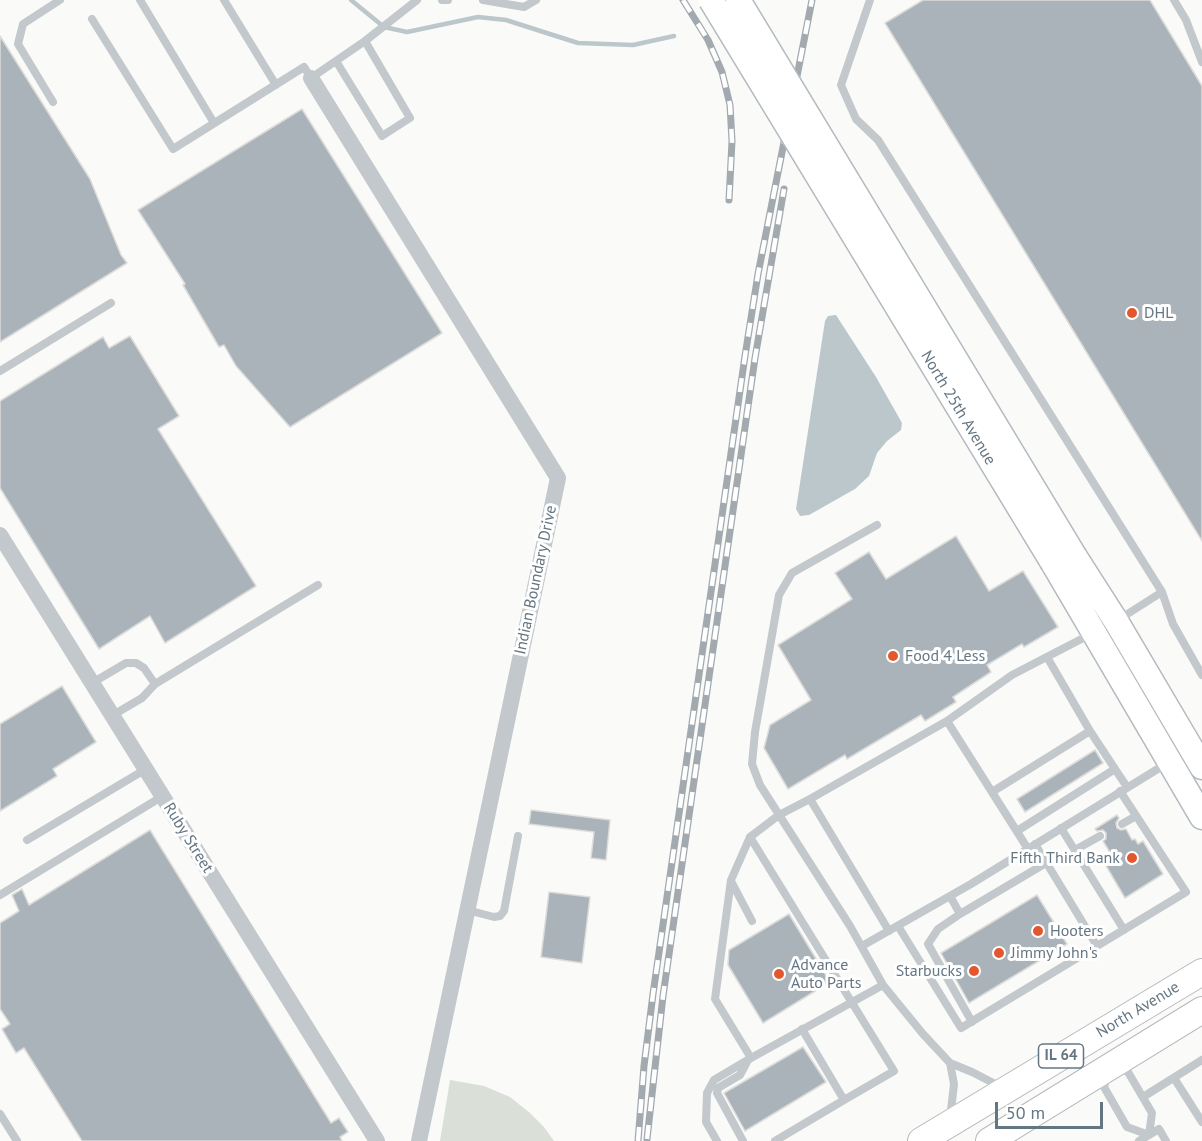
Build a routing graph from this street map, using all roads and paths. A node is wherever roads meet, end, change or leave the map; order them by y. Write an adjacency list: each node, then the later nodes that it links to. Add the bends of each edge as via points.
1 (60, 0): 13 (lane)
2 (140, 0): 21 (lane)
3 (224, 0): 19 (lane)
4 (417, 0): 15 (lane)
5 (442, 0): 6 (lane)
6 (448, 0)
7 (483, 0): 8 (lane, via 524,7)
8 (536, 0)
9 (711, 0): 29 (main road, North 25th Avenue, bridge, via 1075,602)
10 (738, 0): 29 (main road, North 25th Avenue, bridge, via 1100,596)
11 (870, 0): 28 (lane, via 841,85 856,119 878,140)
12 (1174, 0): 17 (lane)
13 (47, 4): 20 (lane, via 23,24 18,44)
14 (92, 19): 21 (lane, via 173,149)
15 (365, 41): 16 (lane); 16 (lane, via 410,118 382,136)
16 (336, 61): 18 (lane)
17 (1202, 62)
18 (311, 78): 19 (lane, via 304,67); 61 (street, Indian Boundary Drive, via 558,478)
19 (276, 85): 21 (lane)
20 (53, 102)
21 (214, 123)
22 (111, 303): 23 (lane)
23 (0, 371)
24 (877, 525): 45 (lane, via 792,573 779,595 752,764)
25 (0, 535): 26 (street, Ruby Street)
26 (5, 554): 32 (street, Ruby Street)
27 (318, 585): 33 (lane)
28 (1162, 592): 29 (lane); 31 (lane, via 1173,624)
29 (1105, 627): 30 (lane); 37 (main road, North 25th Avenue); 38 (main road, North 25th Avenue)
30 (1047, 657): 35 (lane, via 1012,675); 36 (lane)
31 (1202, 675)
32 (92, 683): 33 (lane, via 126,663 136,663); 34 (street, Ruby Street)
33 (155, 684): 34 (lane, via 142,698)
34 (112, 716): 39 (street, Ruby Street)
35 (947, 721): 42 (lane); 44 (lane)
36 (1090, 731): 40 (lane); 42 (lane)
37 (1169, 762): 41 (lane); 47 (main road, North 25th Avenue)
38 (1202, 767)
39 (146, 769): 43 (street, Ruby Street); 54 (lane)
40 (1115, 769): 41 (lane); 50 (lane)
41 (1123, 789): 46 (lane); 49 (lane)
42 (992, 792): 50 (lane)
43 (163, 796): 59 (lane); 91 (street, Ruby Street)
44 (810, 799): 45 (lane); 66 (lane)
45 (778, 815): 53 (lane); 67 (lane)
46 (1136, 816): 48 (lane); 65 (lane, via 1186,892)
47 (1202, 817)
48 (1122, 824)
49 (1061, 828): 55 (lane); 56 (lane)
50 (1017, 831): 55 (lane)
51 (518, 836): 61 (lane, via 504,911 494,917)
52 (1100, 836): 56 (lane)
53 (750, 837): 58 (lane); 71 (lane)
54 (27, 840)
55 (1032, 846): 57 (lane); 60 (lane)
56 (1075, 850): 65 (lane)
57 (1046, 862): 62 (lane); 68 (lane)
58 (731, 880): 63 (lane); 76 (lane, via 715,999)
59 (0, 895)
60 (950, 896): 62 (lane); 64 (lane)
61 (467, 910): 92 (street, Indian Boundary Drive)
62 (960, 914): 73 (lane, via 938,929 928,944)
63 (752, 921)
64 (898, 926): 66 (lane); 73 (lane, via 961,1028)
65 (1124, 930): 68 (lane)
66 (889, 931): 67 (lane)
67 (862, 946): 70 (lane)
68 (1097, 946): 73 (lane)
69 (1202, 972): 75 (main road, North Avenue / IL 64)
70 (884, 985): 71 (lane); 78 (lane)
71 (852, 1002): 74 (lane); 83 (lane, via 894,1071)
72 (1202, 1010): 79 (main road, North Avenue / IL 64)
73 (972, 1022)
74 (802, 1029): 76 (lane); 83 (lane)
75 (1092, 1038): 79 (main road); 81 (main road, North Avenue / IL 64)
76 (750, 1059): 93 (lane, via 714,1080 707,1093 706,1122); 94 (lane, via 740,1075 718,1088 717,1094)
77 (1202, 1060): 80 (lane)
78 (951, 1063): 81 (lane); 87 (lane, via 954,1084)
79 (1110, 1066): 82 (lane, via 1128,1072); 88 (lane, via 1104,1086 1127,1127); 89 (main road, North Avenue / IL 64)
80 (1174, 1078): 82 (lane); 86 (lane)
81 (1005, 1090): 84 (main road, North Avenue / IL 64)
82 (1143, 1097): 88 (lane, via 1152,1113)
83 (844, 1100): 95 (lane)
84 (982, 1104): 87 (main road, North Avenue / IL 64); 89 (main road)
85 (0, 1114): 90 (lane)
86 (1202, 1122)
87 (950, 1124): 96 (main road, North Avenue / IL 64)
88 (1149, 1135): 97 (lane); 98 (lane, via 1159,1129)
89 (999, 1138)
90 (17, 1141)
91 (377, 1141)
92 (419, 1141)
93 (717, 1141)
94 (743, 1141)
95 (775, 1141)
96 (921, 1141)
97 (1139, 1141)
98 (1166, 1141)

